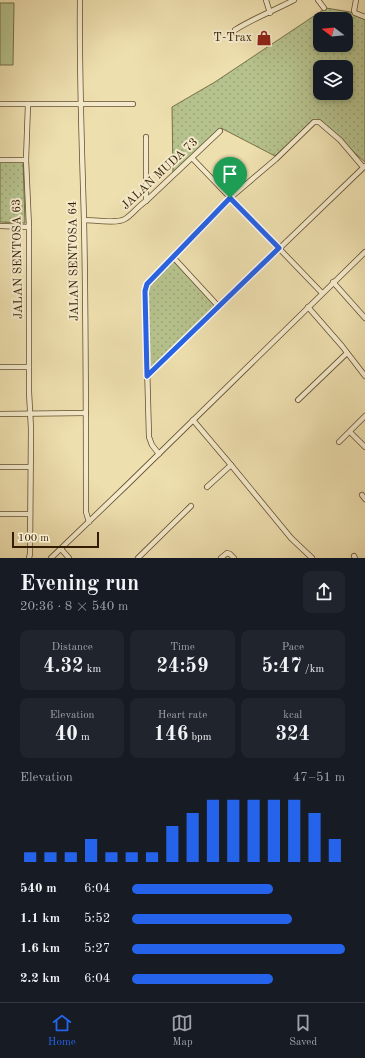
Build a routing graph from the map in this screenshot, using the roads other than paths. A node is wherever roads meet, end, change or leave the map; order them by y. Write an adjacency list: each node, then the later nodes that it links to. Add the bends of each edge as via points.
1 (80, 0): 12 (street, JALAN SENTOSA 64)
2 (266, 0): 7 (street)
3 (294, 0): 7 (street)
4 (318, 0): 6 (street)
5 (356, 0): 8 (street, via 355,13)
6 (324, 8)
7 (270, 13): 9 (street)
8 (365, 16)
9 (235, 30)
10 (0, 104): 11 (street)
11 (28, 104): 12 (street); 18 (street, JALAN SENTOSA 63)
12 (80, 104): 13 (street); 22 (street, JALAN SENTOSA 64)
13 (133, 104)
14 (220, 131): 16 (street, JALAN MUDA 73)
15 (146, 136): 21 (street)
16 (192, 158): 20 (street); 21 (street, JALAN MUDA 73)
17 (0, 160): 18 (street)
18 (26, 160): 24 (street, JALAN SENTOSA 63)
19 (364, 166): 20 (street, via 340,140 315,122); 25 (street)
20 (230, 198): 25 (street); 27 (street)
21 (146, 201): 22 (street, JALAN MUDA 73, via 124,220)
22 (84, 220): 40 (street, JALAN SENTOSA 64)
23 (0, 226): 24 (street)
24 (29, 227): 35 (street, JALAN SENTOSA 63)
25 (279, 248): 29 (street); 30 (street)
26 (365, 252): 28 (street)
27 (173, 257): 30 (street); 36 (street, via 147,284 145,291)
28 (333, 282): 29 (street); 32 (street)
29 (322, 293): 31 (street)
30 (219, 306): 36 (street)
31 (308, 307): 33 (street); 43 (street)
32 (365, 318)
33 (347, 353): 37 (street); 38 (street)
34 (0, 367): 35 (street)
35 (29, 367): 39 (street, JALAN SENTOSA 63)
36 (147, 376): 47 (street, via 149,437)
37 (365, 376)
38 (298, 400)
39 (30, 413): 40 (street); 41 (street); 50 (street, JALAN SENTOSA 63)
40 (86, 413): 55 (street, JALAN SENTOSA 64, via 86,512)
41 (0, 414)
42 (365, 416): 44 (street)
43 (193, 420): 47 (street); 48 (street)
44 (350, 432): 45 (street); 46 (street)
45 (339, 442)
46 (365, 447)
47 (160, 454): 55 (street)
48 (231, 465): 51 (street); 63 (street, via 291,538)
49 (0, 467): 50 (street)
50 (30, 467): 54 (street, JALAN SENTOSA 63)
51 (207, 487)
52 (191, 506): 60 (street)
53 (0, 514): 54 (street)
54 (30, 514): 57 (street, JALAN SENTOSA 63)
55 (89, 522): 56 (street)
56 (61, 549): 58 (street); 59 (street)
57 (29, 558)
58 (51, 558)
59 (69, 558)
60 (138, 558)
61 (221, 558): 62 (street, via 226,553)
62 (234, 558)
63 (312, 558)

